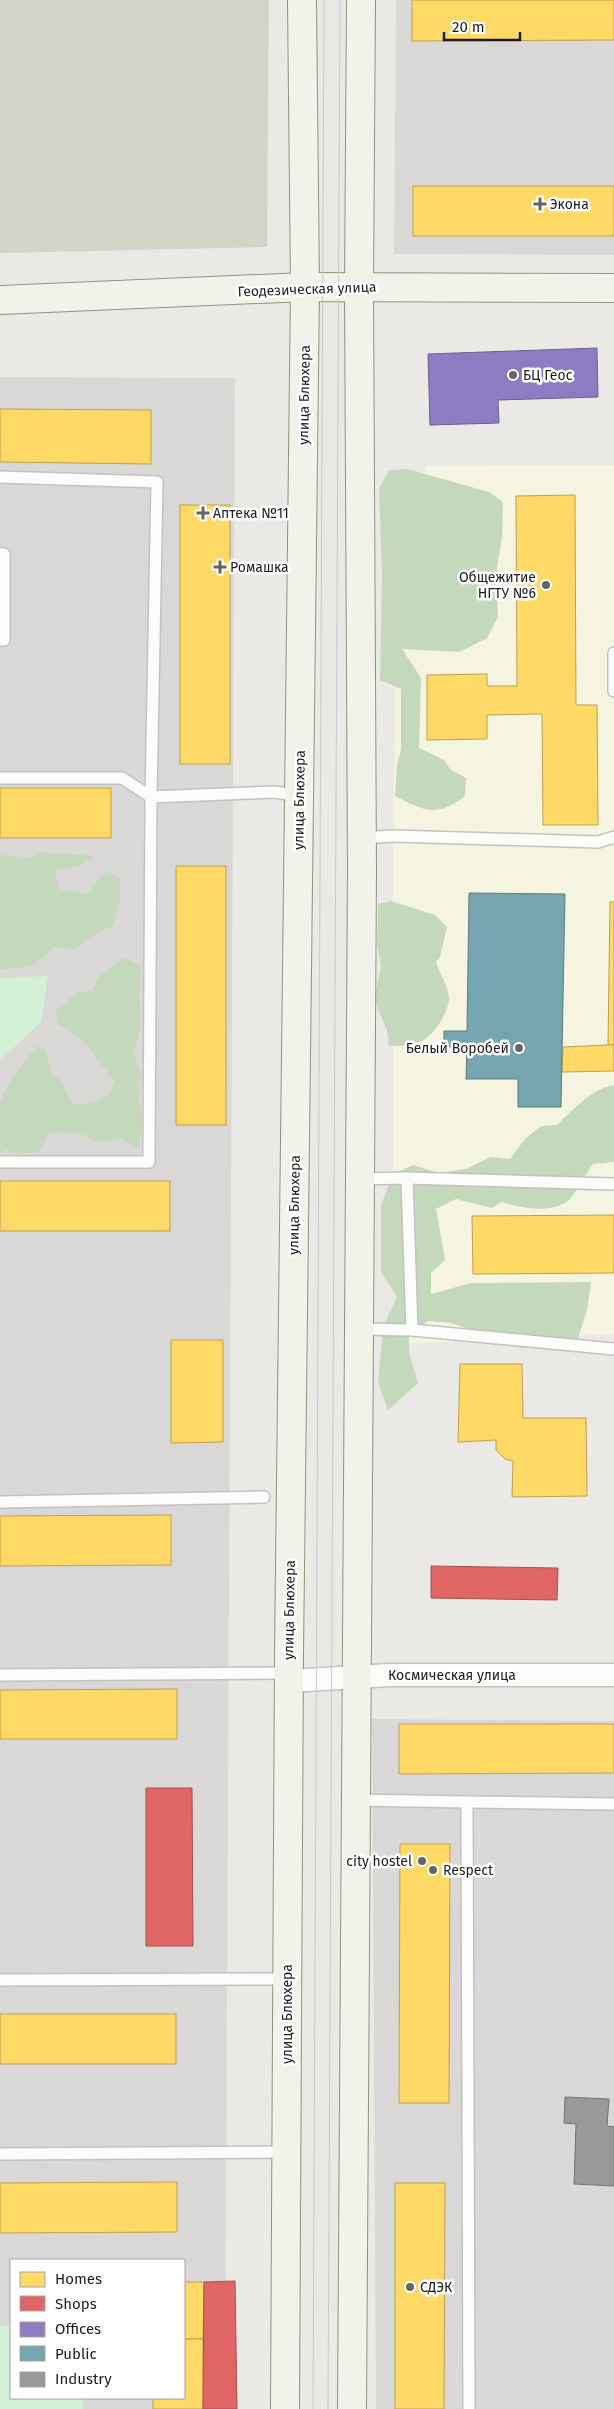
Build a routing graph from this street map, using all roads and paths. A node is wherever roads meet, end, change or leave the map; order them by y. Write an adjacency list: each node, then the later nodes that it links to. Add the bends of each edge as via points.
1 (302, 0): 3 (street, улица Блюхера)
2 (361, 0): 4 (street)
3 (305, 287): 4 (street, Геодезическая улица); 6 (street, Геодезическая улица); 13 (street, улица Блюхера)
4 (359, 287): 5 (street, Геодезическая улица); 16 (street)
5 (614, 288)
6 (0, 300)
7 (0, 477): 14 (lane, via 157,482)
8 (0, 554): 9 (lane, via 4,554 4,640)
9 (0, 640)
10 (614, 653): 11 (lane)
11 (614, 691)
12 (0, 778): 14 (lane, via 122,778)
13 (299, 796): 14 (lane, via 275,792); 28 (street, улица Блюхера)
14 (151, 797): 17 (lane, via 149,1162)
15 (614, 837): 16 (lane, via 598,842 393,836)
16 (361, 838): 19 (street)
17 (0, 1162)
18 (407, 1178): 19 (lane); 20 (lane); 22 (lane)
19 (359, 1179): 21 (street)
20 (614, 1184)
21 (358, 1329): 22 (lane); 29 (street)
22 (412, 1330): 23 (lane)
23 (614, 1349)
24 (264, 1497): 25 (lane)
25 (0, 1502)
26 (0, 1675): 28 (lane)
27 (614, 1675): 29 (street, Космическая улица)
28 (290, 1677): 29 (street, Космическая улица); 33 (street, улица Блюхера)
29 (358, 1677): 30 (street)
30 (356, 1800): 31 (lane); 38 (street)
31 (467, 1802): 32 (lane); 39 (lane)
32 (614, 1804)
33 (287, 1979): 34 (lane); 35 (street, улица Блюхера)
34 (0, 1980)
35 (286, 2152): 36 (lane); 37 (street, улица Блюхера)
36 (0, 2154)
37 (285, 2409)
38 (352, 2409)
39 (469, 2409)

